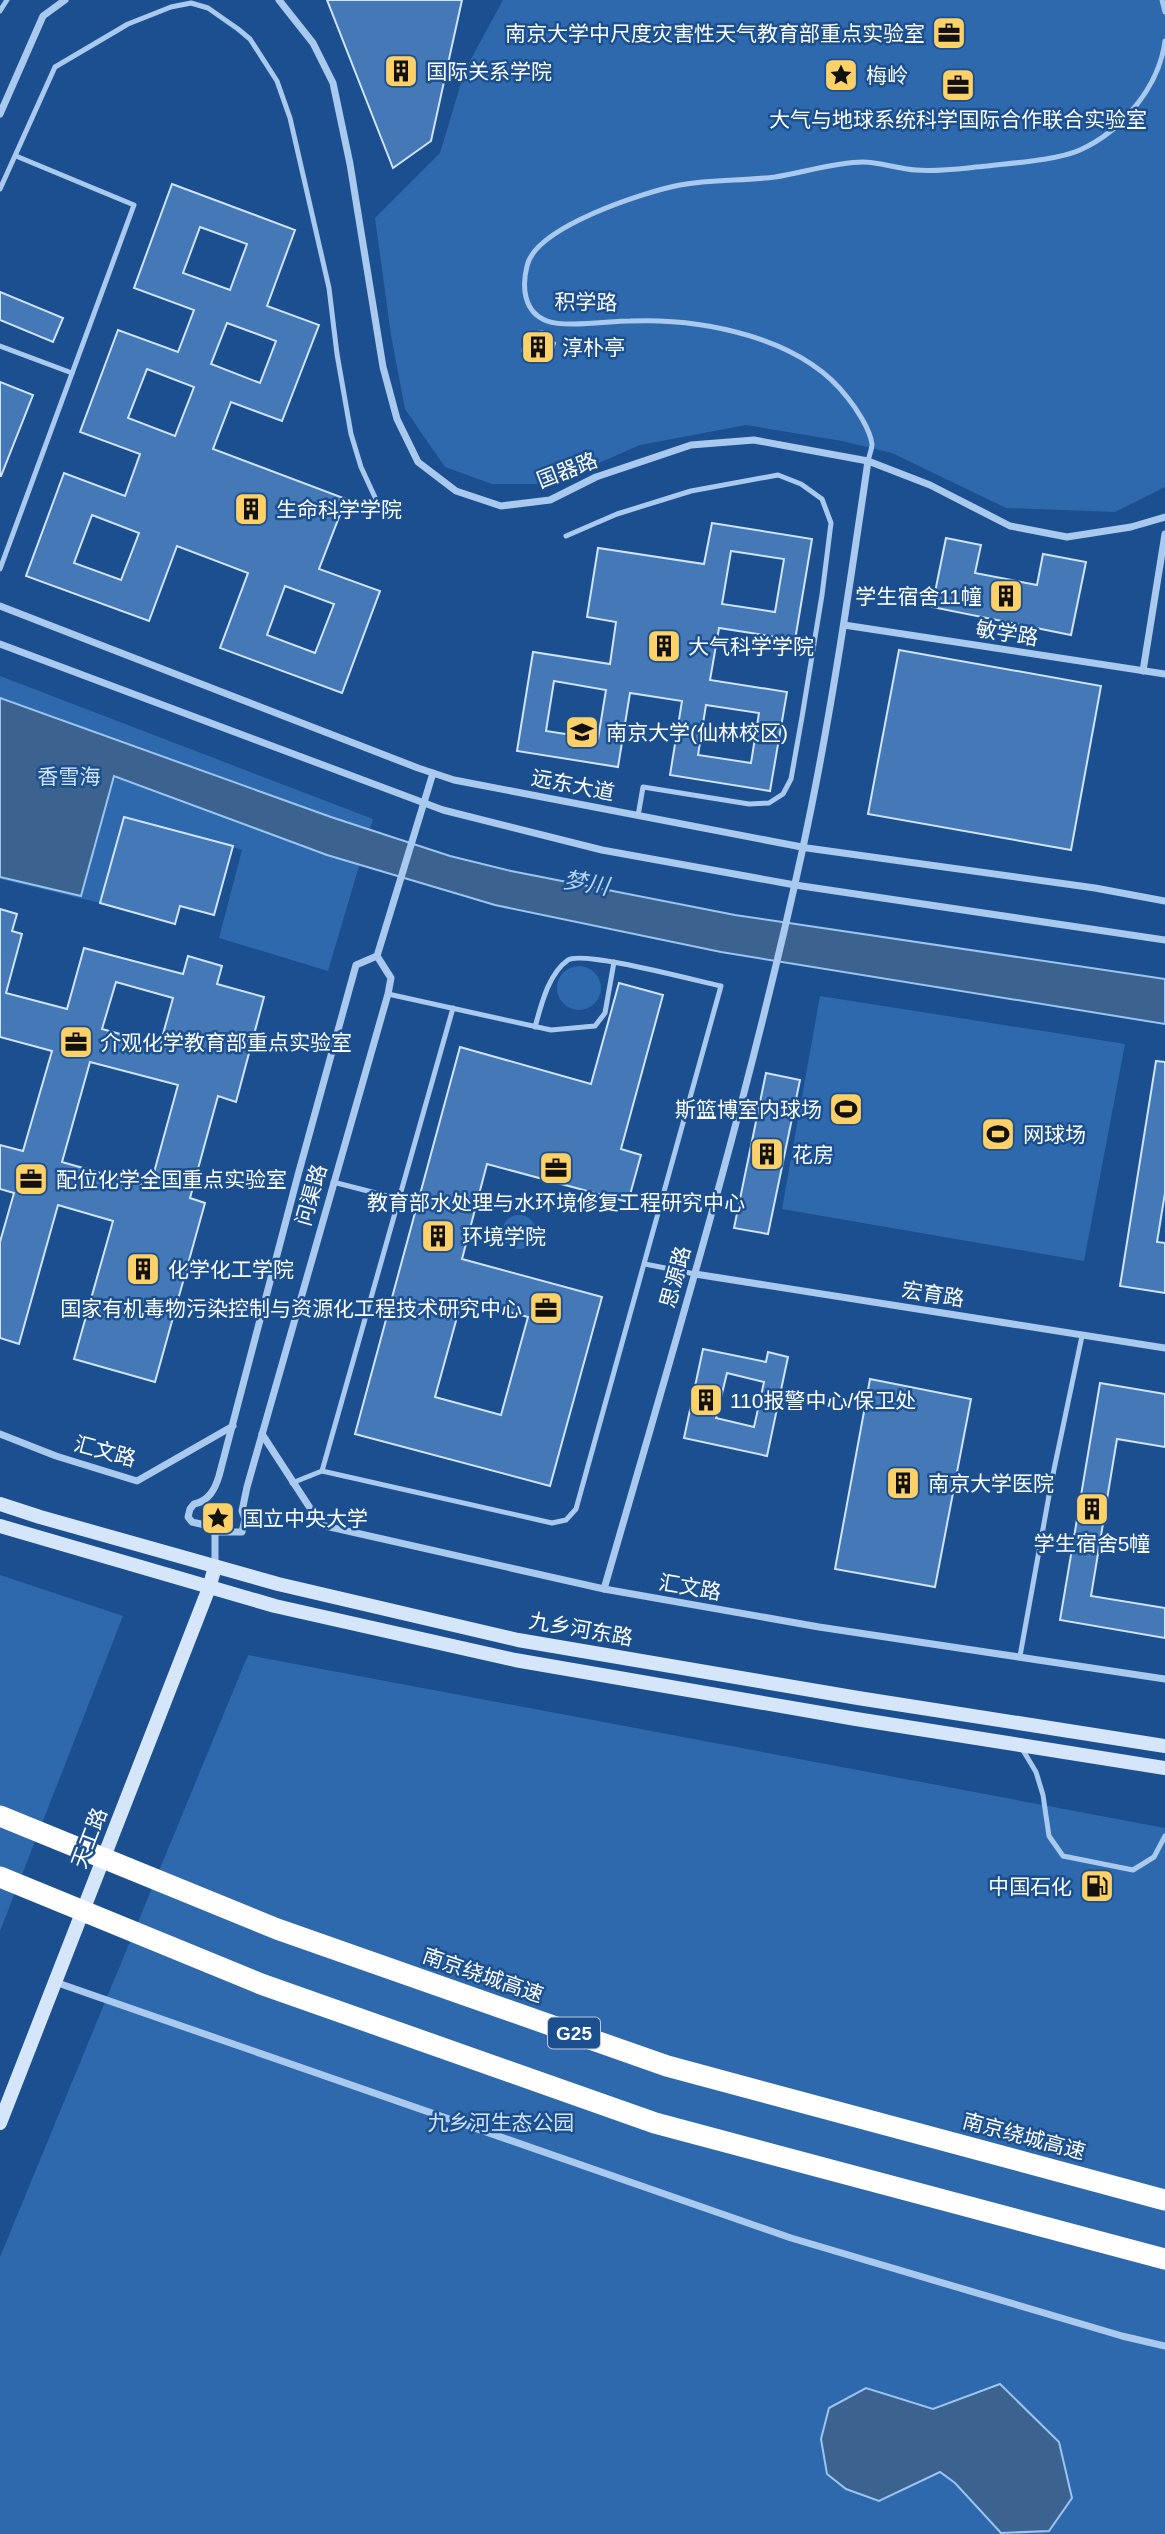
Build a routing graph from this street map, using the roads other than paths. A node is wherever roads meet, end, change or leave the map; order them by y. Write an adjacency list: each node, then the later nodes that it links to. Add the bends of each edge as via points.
1 (7, 0): 5 (lane)
2 (65, 0): 8 (street, via 43,16)
3 (279, 0): 13 (street, 国器路, via 313,43 332,83 383,367 397,419 418,463 456,491 501,506 550,500 596,477 691,445 754,440)
4 (1162, 0): 6 (lane)
5 (0, 11)
6 (1165, 12)
7 (1165, 41): 13 (lane, 积学路, via 1151,84 1129,114 1078,151 958,169 917,170 862,162 773,177 680,185 592,212 538,246 527,261 523,290 530,309 547,321 632,320 713,326 806,359 834,379 858,410 872,444)
8 (0, 114)
9 (16, 156): 10 (lane); 12 (lane, via 134,205); 14 (lane, via 55,67 128,24 191,3 208,8 250,39 277,81 290,118 329,288 351,433 361,467)
10 (0, 189)
11 (0, 346): 12 (lane)
12 (72, 373): 18 (lane)
13 (868, 461): 15 (street, 国器路, via 930,485 1010,526 1067,537); 20 (street, 积学路)
14 (389, 517)
15 (1165, 517)
16 (1165, 534): 22 (street)
17 (566, 536): 26 (lane, via 691,491 778,475 822,499 831,523 798,742 791,779 783,794 769,803 750,804 643,787)
18 (0, 569)
19 (0, 606): 24 (street, 远东大道)
20 (844, 625): 22 (street, 敏学路); 27 (street, 积学路)
21 (0, 644): 25 (street)
22 (1143, 671): 23 (street, 敏学路)
23 (1165, 674)
24 (433, 773): 25 (street); 26 (street, 远东大道)
25 (424, 804): 28 (street, via 602,850); 32 (street)
26 (638, 816): 27 (street, 远东大道)
27 (803, 848): 28 (street, 积学路); 29 (street, 远东大道)
28 (795, 885): 30 (street, 积学路); 31 (street)
29 (1165, 901)
30 (790, 906): 40 (street, 思源路)
31 (1165, 940)
32 (377, 956): 34 (street, 问渠路, via 391,978); 43 (street, 问渠路, via 356,965)
33 (614, 962): 36 (lane, via 569,958 543,998); 36 (lane, via 606,1013 595,1026); 39 (lane, via 721,986)
34 (388, 994): 35 (lane); 37 (street, 问渠路)
35 (453, 1008): 36 (lane); 38 (lane)
36 (535, 1027)
37 (333, 1182): 38 (lane); 45 (street, 问渠路)
38 (399, 1199): 46 (lane)
39 (645, 1264): 40 (lane); 46 (lane, via 576,1509 566,1520 552,1523)
40 (695, 1274): 41 (street, 宏育路); 53 (street, 思源路)
41 (1082, 1336): 42 (street, 宏育路); 54 (lane)
42 (1165, 1348)
43 (233, 1426): 44 (street, 汇文路, via 137,1481); 50 (street, 问渠路, via 214,1490 203,1502 194,1504 188,1517)
44 (0, 1434)
45 (262, 1434): 47 (street, 汇文路); 50 (street, 问渠路, via 247,1486 242,1532)
46 (322, 1471): 47 (lane)
47 (292, 1483): 53 (street, 汇文路, via 321,1525)
48 (0, 1504): 51 (main road, 九乡河东路)
49 (0, 1526): 52 (main road, 九乡河东路)
50 (215, 1532): 51 (street)
51 (215, 1567): 52 (main road, 天工路); 57 (main road, 九乡河东路, via 518,1640)
52 (209, 1588): 56 (main road, 九乡河东路, via 515,1660); 62 (main road, 天工路)
53 (604, 1589): 54 (street, 汇文路)
54 (1020, 1656): 55 (street, 汇文路)
55 (1165, 1679)
56 (1019, 1744): 58 (main road, 九乡河东路); 60 (lane, via 1036,1772 1049,1836 1063,1856 1133,1870 1154,1857)
57 (1165, 1746)
58 (1165, 1768)
59 (0, 1816): 64 (highway, 南京绕城高速 / G25, bridge, via 277,1929 667,2066)
60 (1165, 1836)
61 (0, 1877): 65 (highway, bridge, via 261,1984 655,2123)
62 (55, 1982): 63 (main road, 天工路); 66 (street, via 792,2238)
63 (0, 2123)
64 (1165, 2200)
65 (1165, 2259)
66 (1165, 2346)

